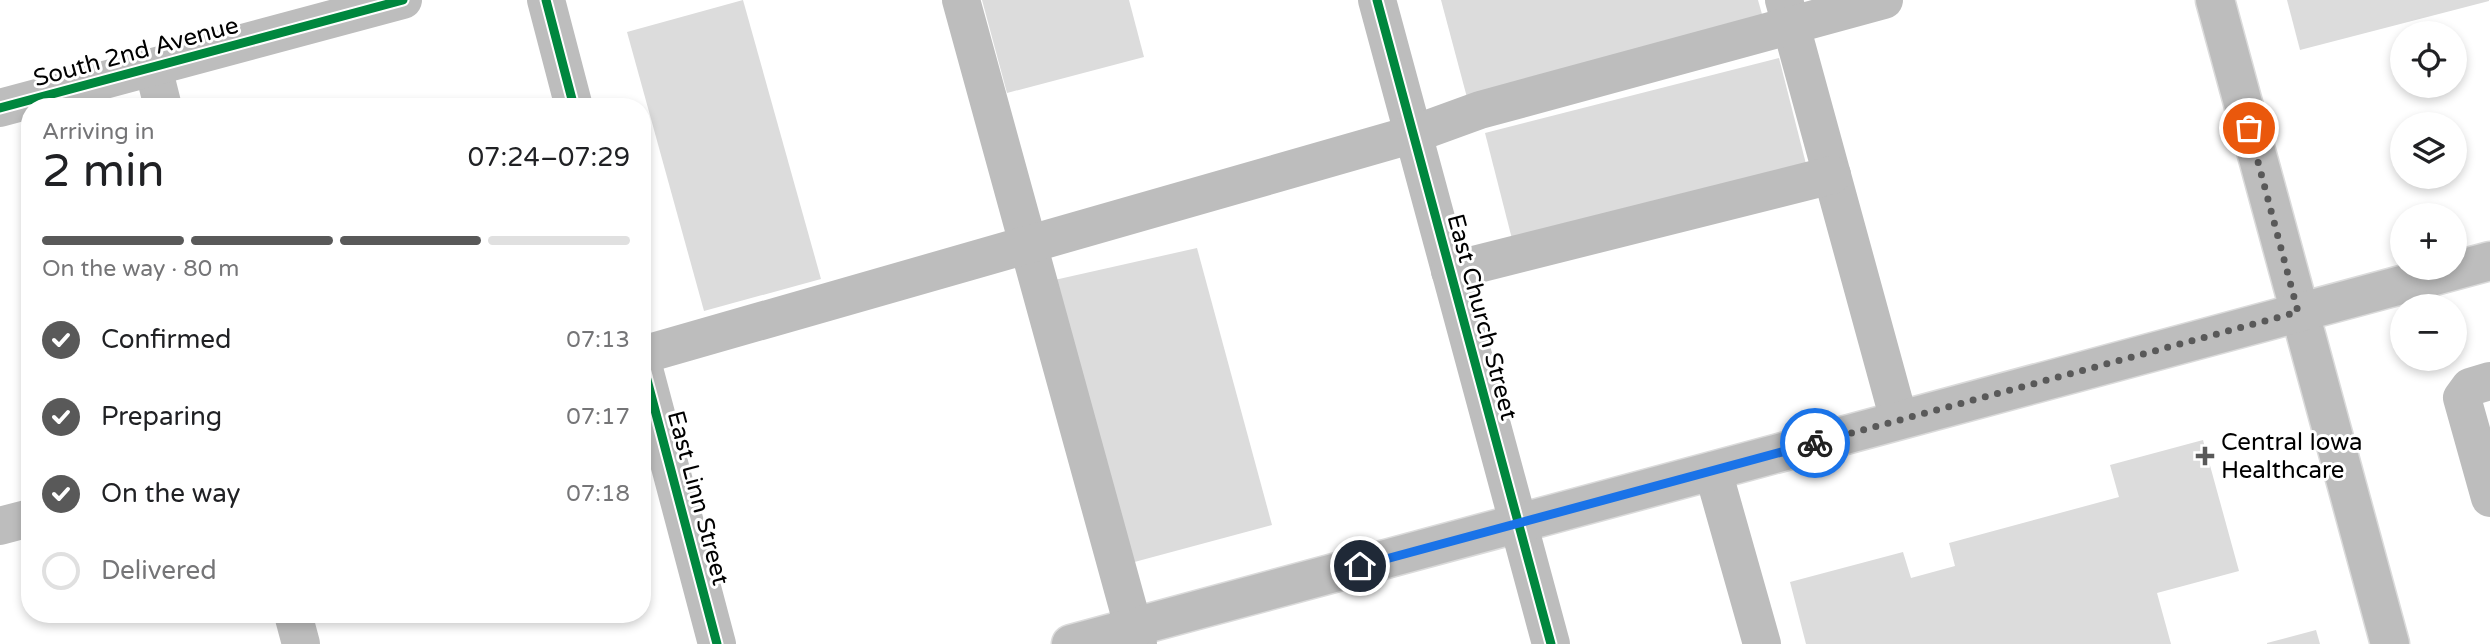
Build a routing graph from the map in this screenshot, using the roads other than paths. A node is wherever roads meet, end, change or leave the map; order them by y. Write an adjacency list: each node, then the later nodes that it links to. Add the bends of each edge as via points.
1 (403, 0): 8 (main road, South 2nd Avenue)
2 (546, 0): 11 (main road)
3 (961, 0): 16 (main road)
4 (1377, 0): 14 (main road, East Church Street)
5 (1885, 0): 7 (main road)
6 (2215, 0): 19 (main road)
7 (1788, 12): 14 (main road); 15 (main road)
8 (153, 67): 9 (main road, South 2nd Avenue); 10 (main road)
9 (37, 98)
10 (161, 98)
11 (572, 98)
12 (21, 102): 13 (main road, South 2nd Avenue)
13 (0, 108)
14 (1413, 134): 16 (main road); 18 (main road, East Church Street)
15 (1832, 174): 18 (main road); 23 (main road)
16 (1028, 245): 20 (main road); 30 (main road)
17 (2490, 261): 19 (main road)
18 (1450, 271): 27 (main road, East Church Street)
19 (2298, 312): 23 (main road); 36 (main road)
20 (651, 352)
21 (2490, 381): 25 (main road, via 2470,387 2462,398)
22 (651, 395): 32 (main road, East Linn Street)
23 (1899, 420): 24 (main road)
24 (1713, 471): 27 (main road); 35 (main road)
25 (2490, 498)
26 (21, 520): 28 (main road)
27 (1518, 523): 30 (main road); 34 (main road, East Church Street)
28 (0, 526)
29 (295, 623): 31 (main road)
30 (1136, 636): 33 (main road)
31 (301, 644)
32 (718, 644)
33 (1070, 644)
34 (1551, 644)
35 (1762, 644)
36 (2390, 644)

